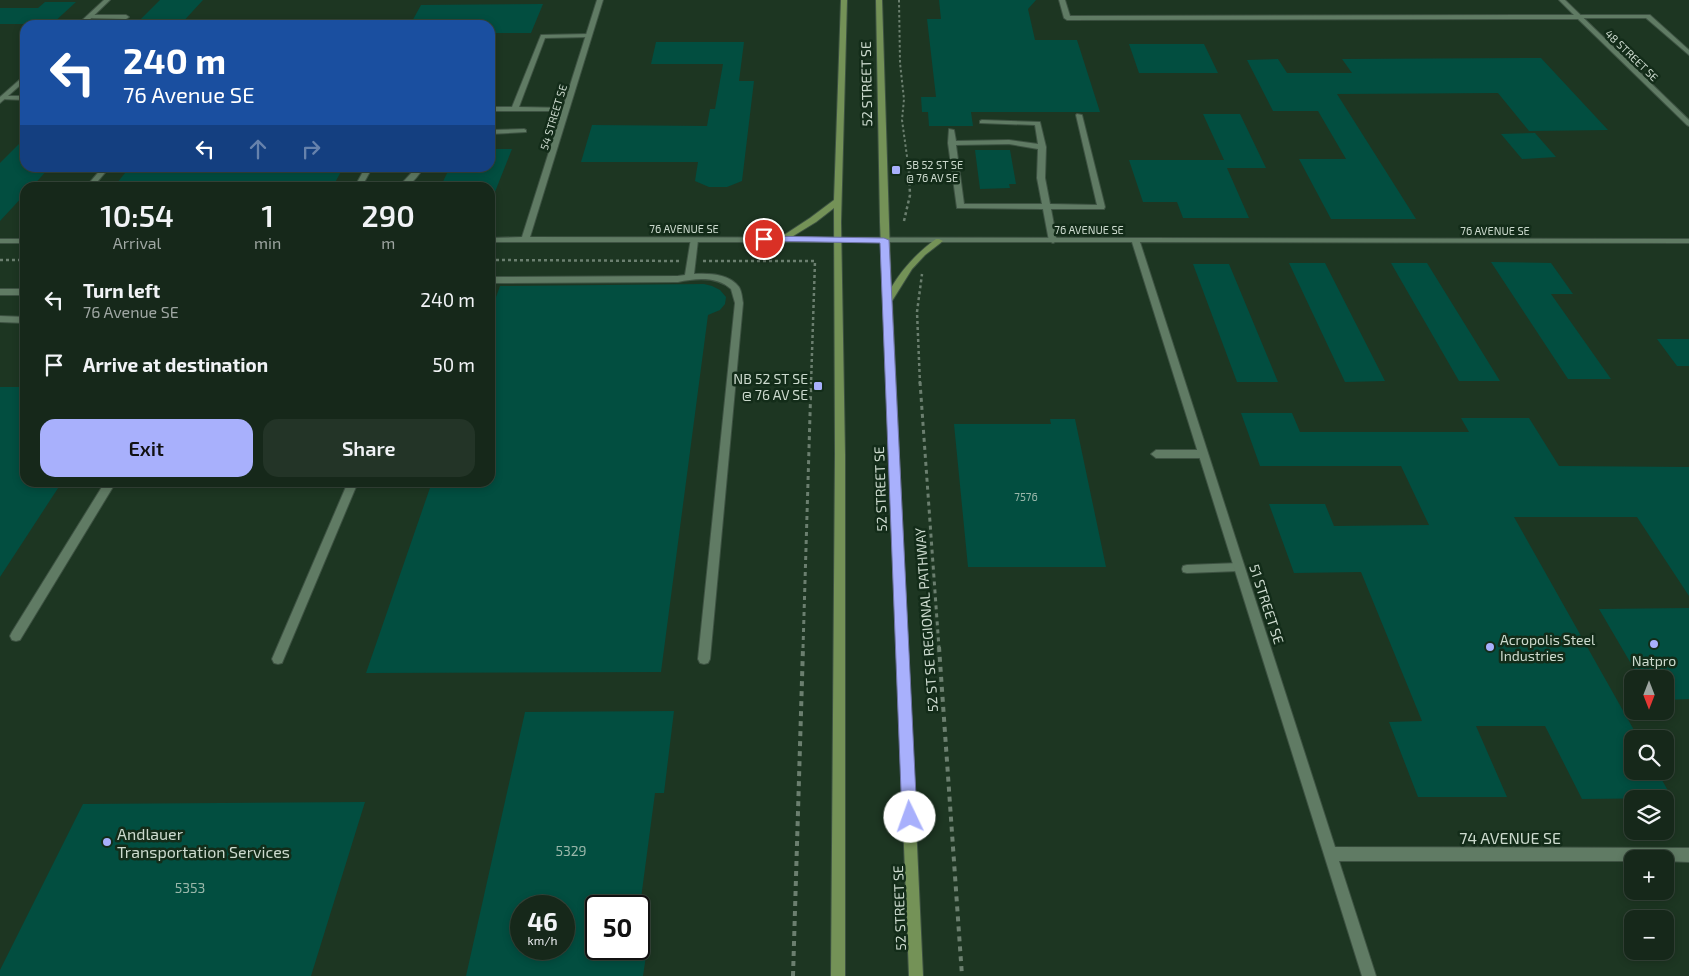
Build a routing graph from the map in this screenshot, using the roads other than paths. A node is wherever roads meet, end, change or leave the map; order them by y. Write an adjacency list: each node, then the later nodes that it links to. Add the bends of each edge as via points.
1 (107, 0): 7 (street)
2 (600, 0): 11 (street, 54 STREET SE)
3 (844, 0): 31 (main road, 52 STREET SE)
4 (879, 0): 38 (main road, 52 STREET SE)
5 (1062, 0): 9 (street, via 1067,18)
6 (1562, 0): 9 (street, 48 STREET SE)
7 (89, 17): 8 (street); 10 (street)
8 (126, 17)
9 (1579, 17): 12 (street, via 1648,16); 21 (street, 48 STREET SE)
10 (86, 20)
11 (588, 36): 17 (street, via 543,36); 18 (street, 54 STREET SE)
12 (1689, 53)
13 (20, 82): 15 (street)
14 (20, 98): 15 (street)
15 (2, 99)
16 (495, 109): 17 (street)
17 (515, 109): 18 (street)
18 (566, 110): 35 (street, 54 STREET SE)
19 (1079, 115): 32 (street, via 1101,206)
20 (982, 122): 26 (street, via 1038,123)
21 (1689, 124)
22 (950, 130): 25 (street)
23 (524, 131): 24 (street)
24 (495, 132)
25 (952, 143): 26 (street, via 1009,142); 32 (street, via 960,206)
26 (1042, 147): 32 (street, via 1040,178)
27 (102, 172): 29 (street)
28 (416, 172): 30 (street)
29 (93, 182)
30 (408, 182)
31 (838, 201): 33 (main road); 37 (main road, 52 STREET SE)
32 (1046, 206): 42 (street)
33 (782, 239): 36 (street, 76 AVENUE SE); 37 (street, 76 AVENUE SE)
34 (495, 240): 35 (street, 76 AVENUE SE)
35 (525, 240): 36 (street, 76 AVENUE SE)
36 (694, 240): 45 (street)
37 (837, 240): 38 (street, 76 AVENUE SE); 63 (main road, 52 STREET SE, via 840,454)
38 (884, 240): 41 (street, 76 AVENUE SE); 49 (main road, 52 STREET SE)
39 (1136, 240): 42 (street, 76 AVENUE SE); 43 (street, 76 AVENUE SE); 53 (street, 51 STREET SE)
40 (20, 241): 44 (street)
41 (939, 241): 42 (street, 76 AVENUE SE); 49 (main road, via 904,271)
42 (1053, 241)
43 (1689, 241)
44 (0, 242)
45 (689, 277): 46 (street); 60 (street, via 725,281 735,289 739,303)
46 (495, 280)
47 (0, 292): 48 (street)
48 (20, 292)
49 (887, 301): 64 (main road, 52 STREET SE)
50 (0, 319): 51 (street)
51 (20, 320)
52 (1156, 454): 53 (street)
53 (1203, 454): 56 (street, 51 STREET SE)
54 (108, 487): 58 (street)
55 (351, 487): 59 (street)
56 (1239, 567): 57 (street); 61 (street, 51 STREET SE)
57 (1187, 569)
58 (16, 636)
59 (278, 659)
60 (704, 659)
61 (1330, 854): 62 (street, 74 AVENUE SE); 65 (street, 51 STREET SE)
62 (1689, 856)
63 (838, 976)
64 (916, 976)
65 (1369, 976)

